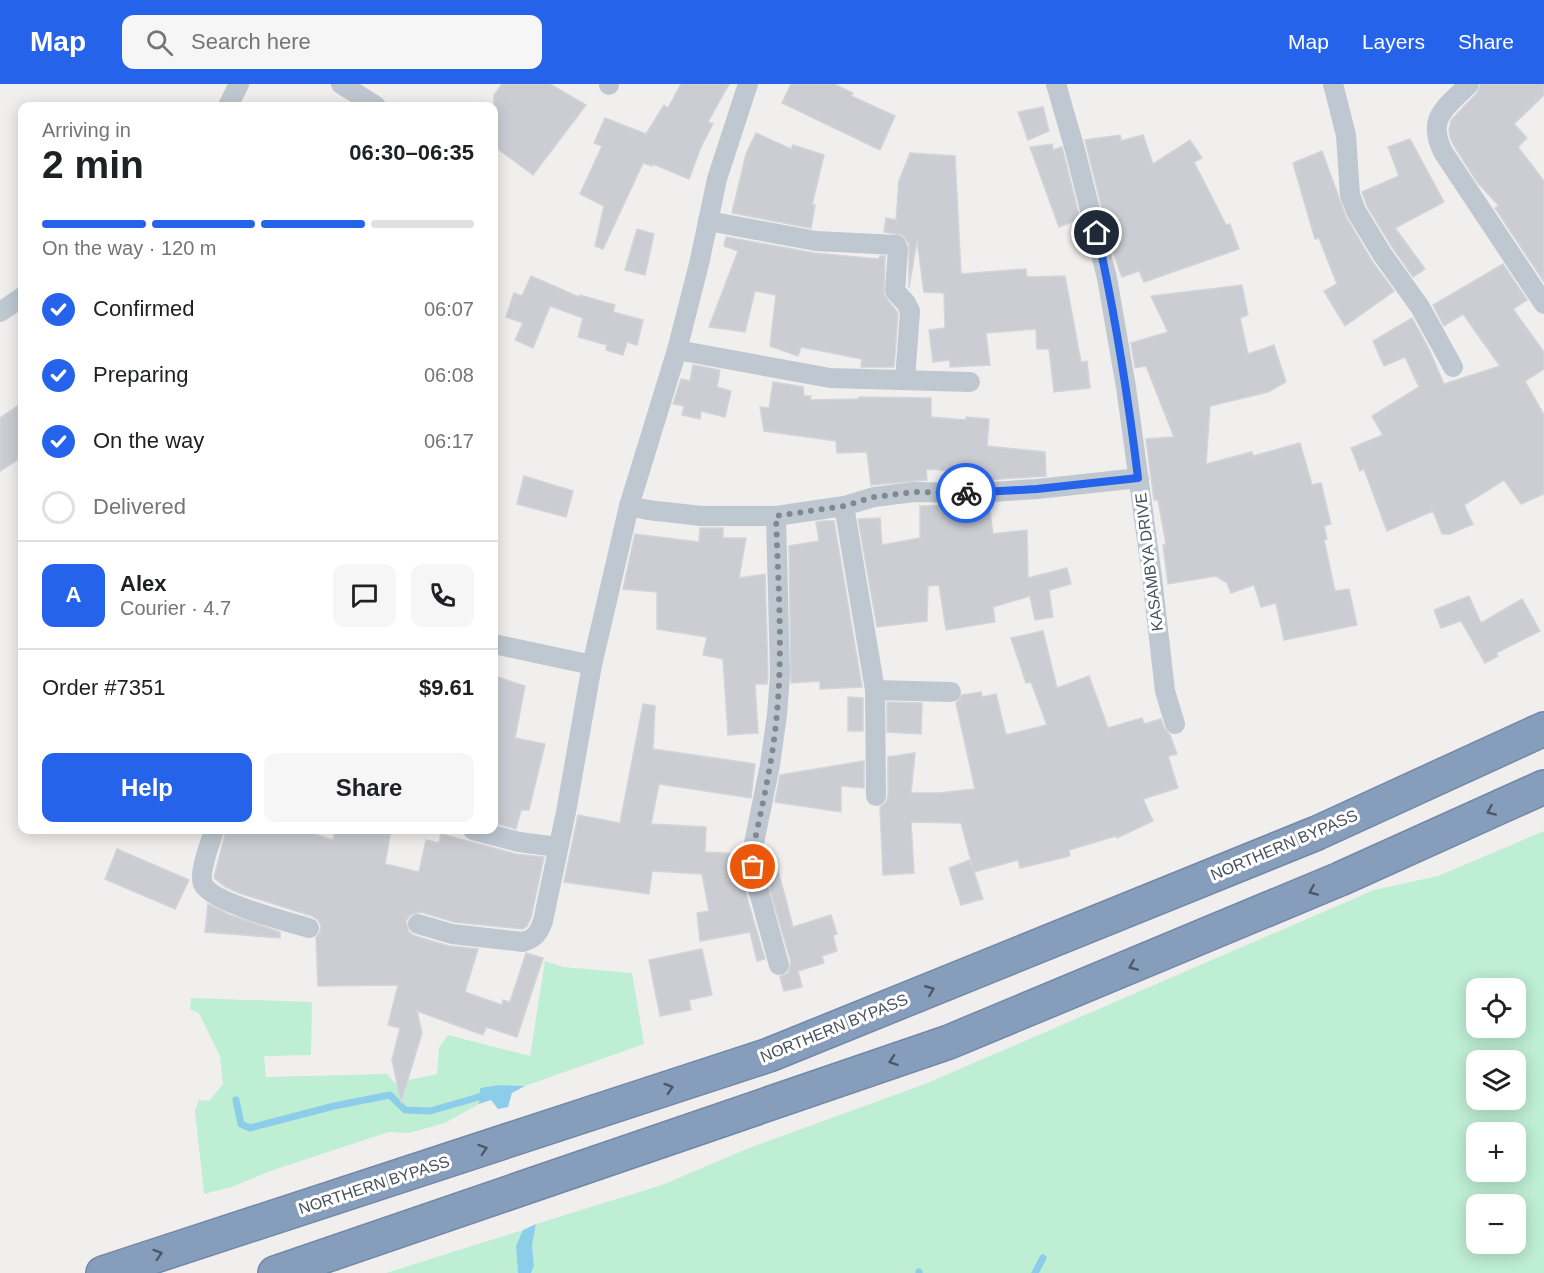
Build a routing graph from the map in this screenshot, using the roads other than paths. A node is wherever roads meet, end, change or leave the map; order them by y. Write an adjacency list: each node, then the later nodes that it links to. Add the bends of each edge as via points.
1 (239, 84): 7 (street)
2 (340, 84): 8 (street)
3 (748, 84): 9 (street, via 717,179)
4 (1056, 84): 17 (street, KASAMBYA DRIVE, via 1107,278)
5 (1333, 84): 14 (street, via 1346,135 1350,195 1356,210 1420,307)
6 (1469, 84): 11 (street, via 1441,114 1435,126 1436,137)
7 (230, 102)
8 (369, 102)
9 (708, 221): 13 (street); 15 (street, via 816,241 896,245 895,291 910,310)
10 (18, 300): 12 (street)
11 (1544, 304)
12 (0, 312)
13 (677, 350): 15 (street, via 830,378); 18 (street)
14 (1452, 367)
15 (905, 380): 16 (street)
16 (970, 382)
17 (1138, 478): 19 (street, via 976,493 914,492); 25 (street, KASAMBYA DRIVE, via 1160,661)
18 (629, 506): 20 (street, via 701,516); 22 (street)
19 (844, 506): 20 (street); 23 (street)
20 (776, 516): 34 (street, via 780,674 770,765 752,853 754,880)
21 (498, 645): 22 (street)
22 (592, 665): 31 (street)
23 (875, 690): 24 (street); 28 (street)
24 (951, 692)
25 (1175, 724)
26 (1544, 729): 35 (highway, NORTHERN BYPASS, one-way to 26, via 769,1055 1317,833)
27 (1544, 787): 36 (highway, one-way to 36, via 1340,879 949,1042)
28 (876, 796)
29 (213, 834): 33 (street, via 203,885 232,903)
30 (488, 834): 31 (street)
31 (558, 847): 32 (street, via 543,921 533,939 524,942 462,936)
32 (418, 924)
33 (309, 928)
34 (779, 965)
35 (103, 1273)
36 (275, 1273)

